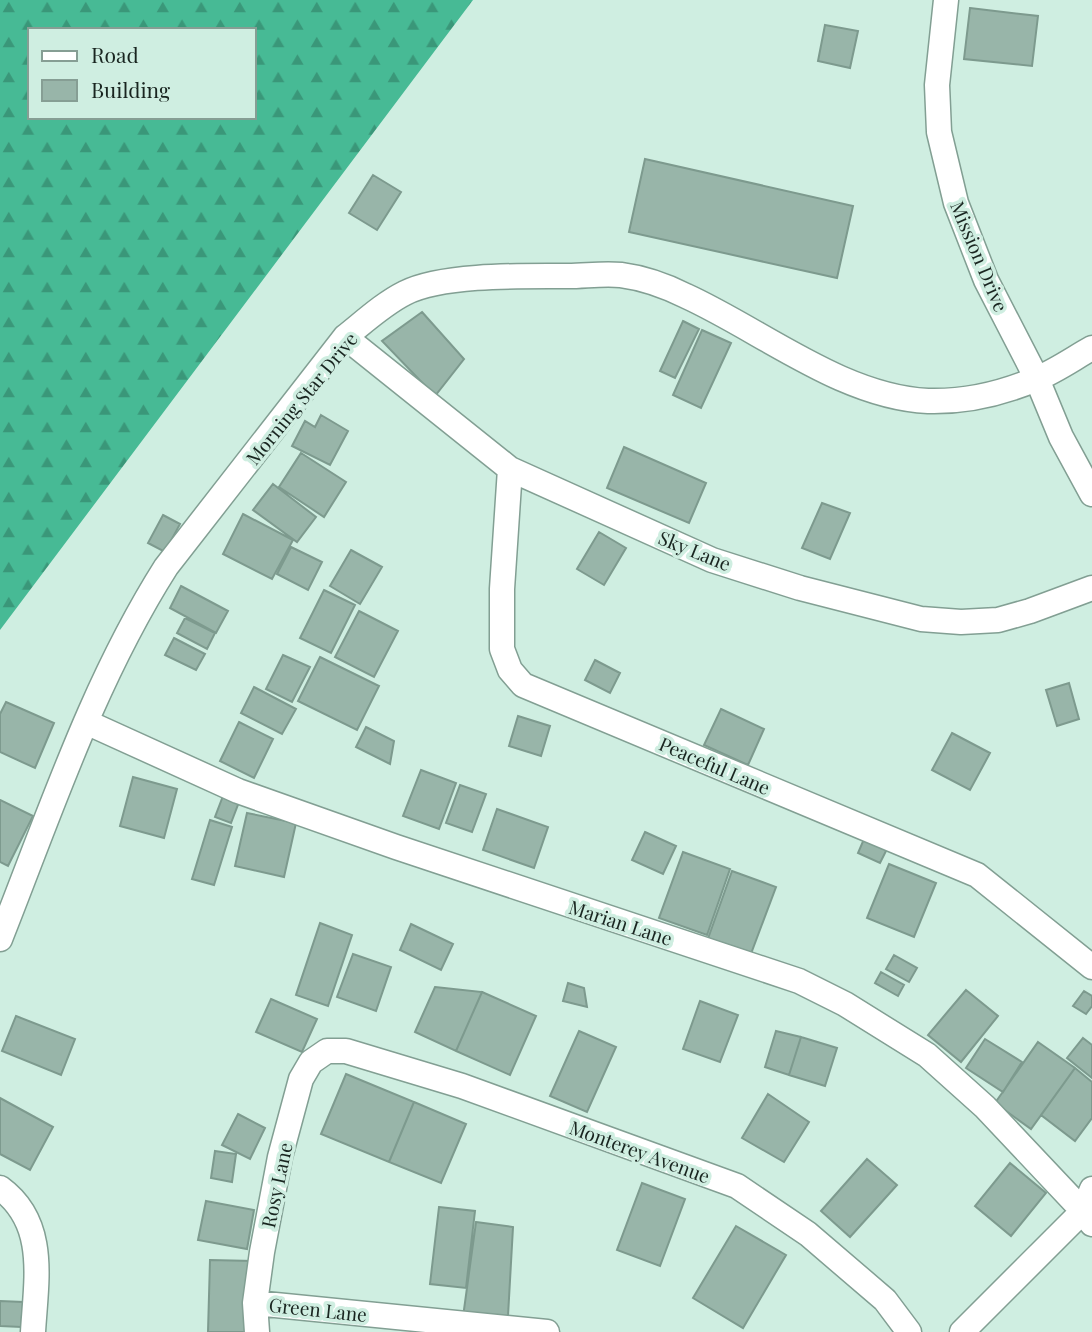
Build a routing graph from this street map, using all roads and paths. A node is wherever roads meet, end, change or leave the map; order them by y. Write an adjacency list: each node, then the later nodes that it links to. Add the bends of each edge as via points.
1 (946, 0): 4 (street, Mission Drive, via 937,85 946,169 986,280)
2 (345, 337): 4 (street, Morning Star Drive, via 382,307 433,284 514,276 620,275 688,296 806,362 890,394 926,401 959,400); 5 (street, Sky Lane); 8 (street, Morning Star Drive, via 166,567 142,605)
3 (1092, 348): 4 (street, Morning Star Drive)
4 (1037, 379): 6 (street, Mission Drive)
5 (510, 469): 7 (street, Sky Lane, via 712,560 920,620 998,620); 10 (street, Peaceful Lane, via 502,649 510,670 523,685 976,875)
6 (1092, 494)
7 (1092, 588)
8 (86, 722): 9 (street, Morning Star Drive); 13 (street, Marian Lane, via 238,791 799,981 926,1055)
9 (0, 939)
10 (1092, 967)
11 (327, 1051): 14 (street, Rosy Lane, via 311,1062 301,1079 280,1157); 18 (street, Monterey Avenue, via 346,1051 462,1086 737,1186 818,1242 885,1300)
12 (0, 1188): 15 (street, via 28,1218 38,1259)
13 (1089, 1208): 19 (street)
14 (255, 1303): 16 (street, Rosy Lane); 17 (street, Green Lane)
15 (33, 1332)
16 (257, 1332)
17 (547, 1332)
18 (909, 1332)
19 (962, 1332)

